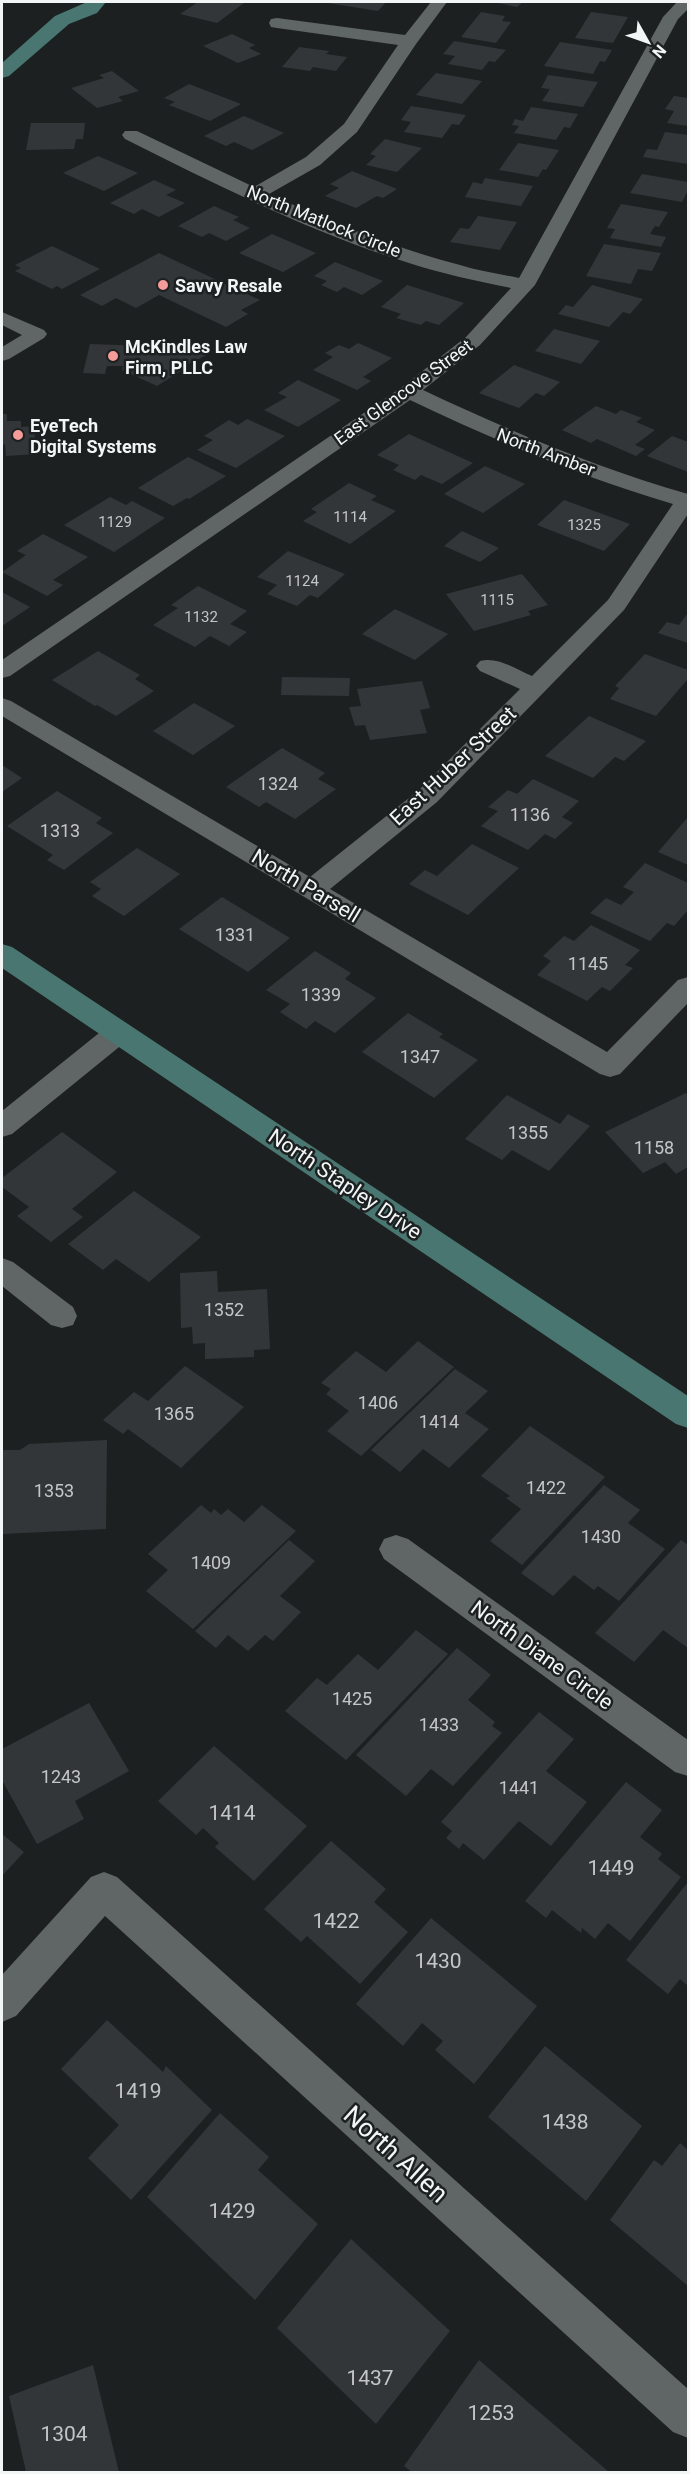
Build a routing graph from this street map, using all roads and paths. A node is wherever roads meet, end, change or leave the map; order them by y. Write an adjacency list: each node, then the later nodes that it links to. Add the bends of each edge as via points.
1 (97, 2): 4 (main road, via 90,9)
2 (439, 2): 6 (street)
3 (686, 2): 10 (street, East Glencove Street, via 671,17)
4 (64, 11): 7 (main road)
5 (277, 23): 6 (street)
6 (409, 41): 9 (street, via 351,128 313,161)
7 (2, 72)
8 (131, 135): 9 (street, North Matlock Circle)
9 (254, 195): 10 (street, North Matlock Circle, via 376,244 457,270)
10 (525, 285): 13 (street, East Glencove Street, via 473,341)
11 (2, 318): 12 (street, via 37,334)
12 (2, 355)
13 (409, 391): 14 (street, North Amber, via 573,465); 16 (street, East Glencove Street)
14 (687, 501): 17 (street, East Huber Street, via 616,605)
15 (488, 666): 17 (street, East Huber Street)
16 (2, 671)
17 (536, 687): 19 (street, East Huber Street, via 428,796)
18 (2, 706): 19 (street, North Parsell)
19 (312, 889): 21 (street, North Parsell, via 610,1067)
20 (2, 954): 22 (main road, North Stapley Drive)
21 (688, 987)
22 (119, 1032): 23 (street); 26 (main road, North Stapley Drive)
23 (2, 1126)
24 (2, 1270): 25 (street)
25 (62, 1316)
26 (688, 1414)
27 (396, 1549): 28 (street, North Diane Circle)
28 (688, 1760)
29 (2, 2003): 30 (street, North Allen, via 104,1890)
30 (688, 2417)

